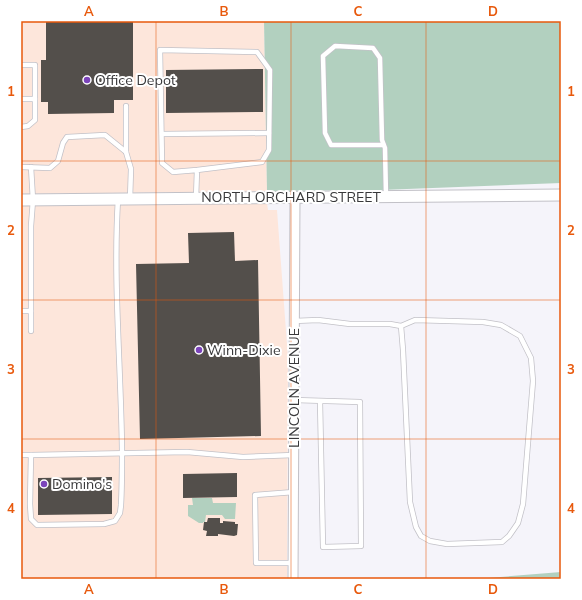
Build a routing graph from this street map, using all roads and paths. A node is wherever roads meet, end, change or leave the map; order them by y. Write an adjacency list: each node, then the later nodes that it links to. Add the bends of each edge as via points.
1 (21, 65): 3 (lane, via 35,65)
2 (21, 99): 3 (lane)
3 (35, 99): 5 (lane, via 35,120 28,126)
4 (126, 106): 9 (lane)
5 (21, 127)
6 (269, 133): 7 (lane); 7 (lane, via 270,70 256,52 160,50); 12 (lane, via 269,150 262,162)
7 (162, 134): 12 (lane, via 162,163 173,172)
8 (384, 145): 8 (lane, via 380,58 373,48 335,46 323,56 325,133 331,145); 14 (lane)
9 (126, 152): 11 (lane, via 105,135 67,137 58,161 50,168); 17 (lane, via 131,169)
10 (21, 167): 11 (lane)
11 (31, 167): 19 (lane)
12 (197, 170): 16 (lane)
13 (561, 195): 14 (street, NORTH ORCHARD STREET)
14 (386, 196): 15 (street, NORTH ORCHARD STREET)
15 (295, 197): 16 (street, NORTH ORCHARD STREET); 22 (street, LINCOLN AVENUE)
16 (196, 198): 17 (street, NORTH ORCHARD STREET)
17 (124, 199): 19 (street, NORTH ORCHARD STREET); 27 (lane, via 116,232)
18 (21, 200): 19 (street, NORTH ORCHARD STREET)
19 (33, 200): 21 (lane)
20 (21, 311): 21 (lane)
21 (31, 311): 24 (lane)
22 (294, 321): 23 (lane, via 318,320); 25 (street, LINCOLN AVENUE)
23 (401, 326): 23 (lane, via 410,502 416,527 421,536 430,541 447,544 502,542 518,523 523,504 533,381 531,358 526,346 520,336 512,331 501,325 483,322 415,320)
24 (31, 331)
25 (294, 400): 26 (lane); 30 (street, LINCOLN AVENUE)
26 (320, 401): 26 (lane, via 323,547 361,546 360,402)
27 (122, 453): 29 (lane); 29 (lane, via 120,513 115,521 104,524 37,525 31,519); 30 (lane, via 187,452 243,457)
28 (21, 455): 29 (lane)
29 (31, 455)
30 (294, 455): 31 (street, LINCOLN AVENUE)
31 (294, 492): 32 (street, LINCOLN AVENUE); 32 (lane, via 255,495 256,563)
32 (293, 563): 33 (street, LINCOLN AVENUE)
33 (293, 579)

